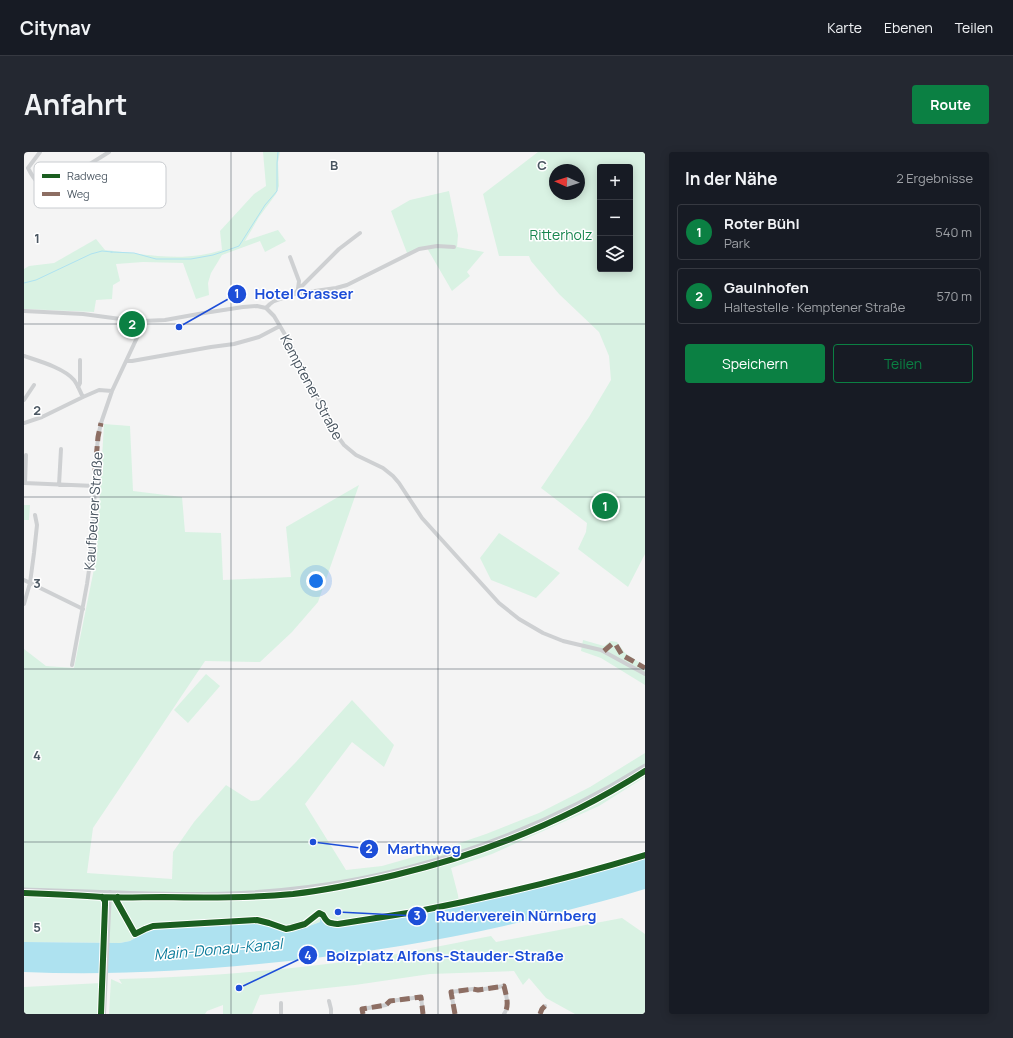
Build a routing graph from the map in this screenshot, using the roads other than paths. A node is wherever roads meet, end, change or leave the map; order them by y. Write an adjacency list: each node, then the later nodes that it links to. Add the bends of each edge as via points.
1 (40, 152): 4 (street, via 28,168)
2 (109, 152): 3 (street)
3 (93, 162)
4 (34, 178)
5 (360, 233): 8 (street, via 339,249)
6 (454, 247): 9 (street, via 419,249 347,285)
7 (290, 257): 8 (street, via 299,281)
8 (298, 289): 9 (street)
9 (294, 294): 10 (street, via 274,301)
10 (266, 308): 12 (street, via 248,307); 13 (street, Kemptener Straße)
11 (24, 311): 12 (street)
12 (143, 321): 16 (street, Kaufbeurer Straße)
13 (280, 326): 16 (street, via 259,337 234,344); 34 (street, Kemptener Straße, via 344,446 393,476 422,518 499,603 543,633 563,641 601,650)
14 (24, 356): 18 (street, via 53,366 74,380)
15 (80, 360): 18 (street)
16 (127, 361): 19 (street, Kaufbeurer Straße)
17 (34, 385): 21 (street)
18 (78, 386): 20 (street)
19 (112, 391): 20 (street, via 99,390); 27 (street, Kaufbeurer Straße, via 98,437)
20 (83, 397): 22 (street)
21 (24, 400)
22 (24, 423)
23 (61, 449): 26 (street)
24 (26, 455): 25 (street)
25 (24, 483): 26 (street)
26 (59, 485): 27 (street)
27 (95, 486): 32 (street, Kaufbeurer Straße, via 89,570)
28 (35, 516): 30 (street, via 37,525)
29 (24, 580): 30 (street)
30 (30, 583): 31 (street); 32 (street)
31 (24, 604)
32 (83, 609): 33 (street, Kaufbeurer Straße)
33 (72, 665)
34 (645, 674)
35 (645, 766): 37 (main road, via 591,798 523,830 452,856 375,876 304,888 246,893)
36 (24, 890): 37 (main road)
37 (110, 892): 41 (street)
38 (329, 1001): 43 (street)
39 (281, 1003): 42 (street)
40 (545, 1006): 48 (street)
41 (104, 1014)
42 (282, 1014)
43 (331, 1014)
44 (363, 1014): 45 (street, via 362,1009 386,1005 390,1001 421,997)
45 (423, 1014)
46 (455, 1014): 47 (street, via 451,992 504,986 508,1006)
47 (504, 1014)
48 (540, 1014)

